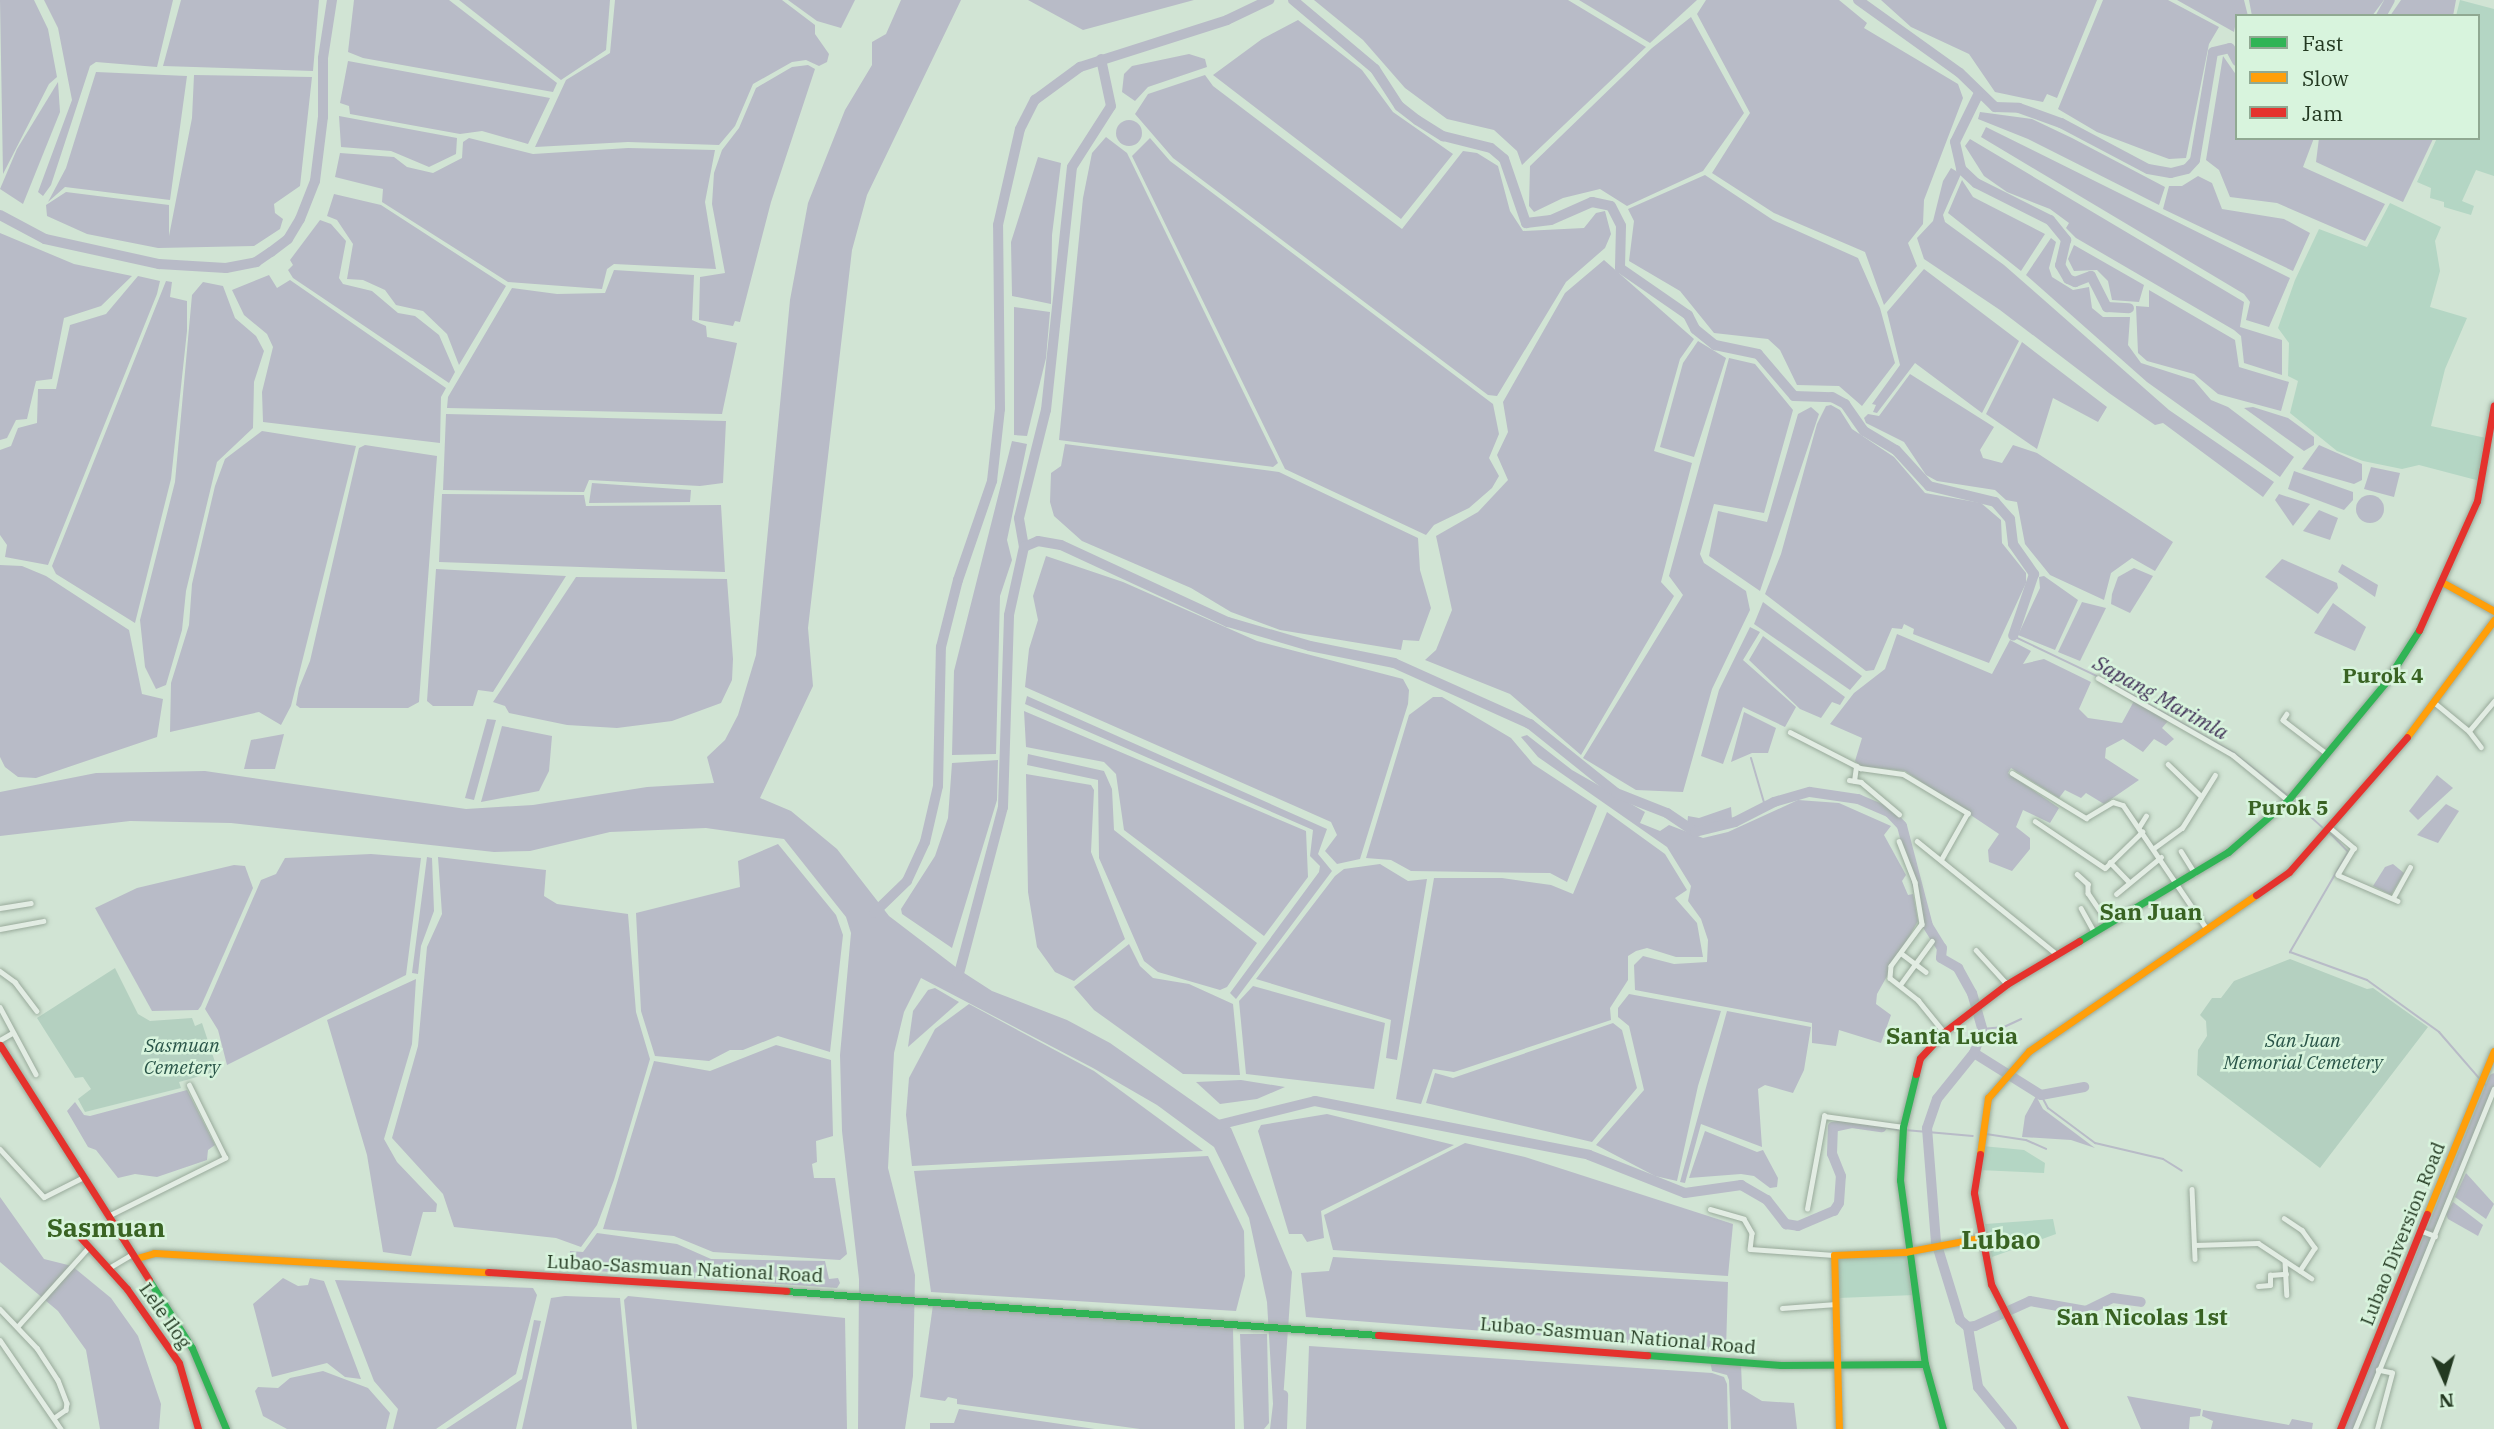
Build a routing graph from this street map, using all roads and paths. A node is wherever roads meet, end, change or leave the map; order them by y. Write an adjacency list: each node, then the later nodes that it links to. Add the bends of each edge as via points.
1 (2494, 405): 2 (main road, via 2477,502)
2 (2442, 582): 3 (main road); 12 (main road, via 2395,670)
3 (2494, 611)
4 (2494, 620): 7 (main road)
5 (2098, 678): 18 (street, via 2234,755)
6 (2494, 701): 9 (street)
7 (2435, 703): 9 (street); 23 (main road)
8 (2287, 714): 12 (street, via 2283,720)
9 (2469, 731): 11 (street)
10 (1790, 732): 14 (street)
11 (2481, 747)
12 (2326, 753): 18 (main road)
13 (2168, 764): 17 (street)
14 (1856, 766): 19 (street, via 1852,781); 29 (street, via 1903,774 1968,813)
15 (2012, 773): 22 (street, via 2086,818 2118,802)
16 (2215, 775): 17 (street)
17 (2200, 795): 26 (street, via 2182,828)
18 (2288, 800): 32 (main road, via 2250,836)
19 (1899, 814)
20 (2146, 816): 22 (street)
21 (2035, 821): 30 (street, via 2080,848 2100,867)
22 (2141, 830): 26 (street); 30 (street)
23 (2326, 830): 31 (street, via 2354,848 2338,875 2395,900); 43 (main road, via 2278,881)
24 (1899, 841): 48 (street, via 1923,919)
25 (1917, 841): 29 (street)
26 (2154, 848): 28 (street)
27 (2181, 851): 32 (street)
28 (2161, 857): 34 (street); 35 (street)
29 (1942, 859): 47 (street)
30 (2110, 862): 34 (street)
31 (2410, 867)
32 (2195, 873): 35 (main road)
33 (2077, 874): 41 (street, via 2088,884 2088,893)
34 (2129, 882): 36 (street)
35 (2179, 883): 41 (main road); 43 (street)
36 (2116, 894)
37 (31, 903): 38 (street)
38 (0, 908)
39 (2081, 908): 44 (street)
40 (43, 921): 42 (street)
41 (2108, 923): 44 (main road)
42 (0, 929)
43 (2207, 930): 75 (main road, via 2040,1043 1999,1082 1989,1098 1978,1145 1974,1193)
44 (2094, 931): 47 (main road)
45 (1931, 941): 49 (street)
46 (1976, 950): 52 (street)
47 (2054, 952): 52 (main road)
48 (1901, 953): 49 (street); 53 (street, via 1889,973)
49 (1916, 963): 50 (street); 53 (street)
50 (1926, 972)
51 (1, 974): 55 (street, via 15,982)
52 (2007, 984): 56 (main road)
53 (1900, 985): 56 (street)
54 (0, 1007): 57 (street)
55 (37, 1011)
56 (1944, 1032): 64 (main road, via 1920,1058)
57 (12, 1033): 58 (street); 61 (street)
58 (0, 1040)
59 (0, 1047): 66 (main road)
60 (2494, 1051): 72 (main road, Lubao Diversion Road)
61 (36, 1074)
62 (189, 1085): 70 (street, via 225,1158)
63 (2494, 1089): 73 (street)
64 (1903, 1130): 69 (street, via 1824,1116); 78 (main road, via 1900,1180)
65 (0, 1149): 66 (street, via 44,1197)
66 (84, 1177): 70 (main road)
67 (2192, 1189): 76 (street)
68 (1710, 1209): 80 (street, via 1744,1219 1752,1233 1750,1249)
69 (1807, 1209)
70 (108, 1216): 79 (main road)
71 (2284, 1218): 84 (street, via 2302,1230 2315,1248)
72 (2423, 1232): 73 (street); 104 (main road, Lubao Diversion Road)
73 (2434, 1236): 96 (street)
74 (80, 1237): 77 (main road, Lele Ilog)
75 (1979, 1238): 78 (main road); 103 (main road, via 2001,1305)
76 (2194, 1245): 81 (street); 82 (street, via 2258,1243)
77 (87, 1249): 83 (main road, Lele Ilog); 92 (street)
78 (1910, 1250): 80 (main road); 94 (main road)
79 (135, 1255): 83 (street); 95 (main road, Lubao-Sasmuan National Road, via 829,1292); 98 (main road, via 192,1348)
80 (1834, 1255): 89 (main road)
81 (2195, 1259)
82 (2285, 1261): 84 (street); 85 (street)
83 (109, 1268): 100 (main road, Lele Ilog, via 179,1363)
84 (2300, 1272): 86 (street)
85 (2286, 1274): 87 (street, via 2270,1275 2270,1285); 88 (street)
86 (2311, 1279)
87 (2259, 1286)
88 (2287, 1295)
89 (1836, 1304): 90 (street); 95 (main road)
90 (1782, 1308)
91 (0, 1309): 92 (street)
92 (18, 1326): 97 (street, via 64,1392 66,1410)
93 (0, 1340): 97 (street)
94 (1925, 1364): 95 (main road, Lubao-Sasmuan National Road); 102 (main road)
95 (1836, 1367): 101 (main road)
96 (2378, 1370): 105 (street); 106 (street, via 2392,1373)
97 (56, 1417): 99 (street)
98 (223, 1426)
99 (61, 1429)
100 (198, 1429)
101 (1839, 1429)
102 (1943, 1429)
103 (2065, 1429)
104 (2340, 1429)
105 (2355, 1429)
106 (2377, 1429)

